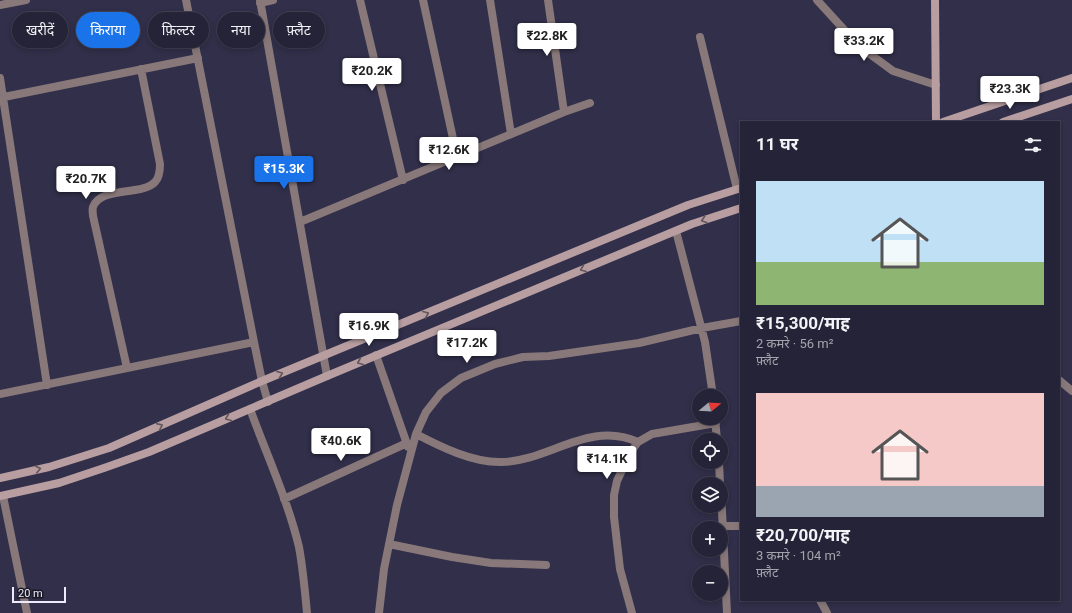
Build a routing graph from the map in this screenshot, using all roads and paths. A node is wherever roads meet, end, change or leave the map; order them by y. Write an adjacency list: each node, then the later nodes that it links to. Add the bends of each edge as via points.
1 (26, 0): 11 (street)
2 (186, 0): 13 (street)
3 (273, 0): 10 (street)
4 (360, 0): 27 (street)
5 (423, 0): 26 (street)
6 (490, 0): 25 (street)
7 (548, 0): 21 (street)
8 (816, 0): 17 (street, via 860,46 892,71)
9 (935, 0): 17 (street)
10 (260, 1): 30 (street)
11 (0, 5)
12 (700, 37): 28 (street)
13 (198, 58): 14 (street); 34 (street)
14 (141, 69): 18 (street); 37 (street, via 160,164 159,173 155,182 147,187 106,195 93,207)
15 (0, 78): 18 (street)
16 (1072, 78): 23 (street)
17 (936, 85): 22 (street)
18 (4, 98): 41 (street)
19 (1072, 99): 24 (street)
20 (590, 103): 21 (street)
21 (564, 112): 25 (street)
22 (936, 121)
23 (945, 121)
24 (1005, 121)
25 (511, 134): 26 (street)
26 (457, 157): 27 (street)
27 (403, 180): 30 (street)
28 (739, 188): 36 (street, one-way to 28, via 688,205)
29 (740, 208): 31 (street, one-way to 31)
30 (300, 222): 36 (street)
31 (676, 231): 33 (street); 35 (street, one-way to 35)
32 (740, 321): 33 (street)
33 (702, 328): 42 (street); 48 (street, via 639,343 549,356 523,357 495,364 461,378 442,393 426,412)
34 (254, 342): 37 (street); 40 (street)
35 (376, 355): 38 (street, one-way to 38); 50 (street)
36 (323, 357): 38 (street); 40 (street, one-way to 36)
37 (127, 368): 41 (street)
38 (327, 376): 45 (street)
39 (1060, 381): 43 (street)
40 (262, 382): 45 (street); 52 (street, one-way to 40, via 49,467 109,448)
41 (47, 385): 44 (street)
42 (711, 389)
43 (1072, 391)
44 (0, 394)
45 (268, 402): 46 (street)
46 (250, 409): 53 (street, one-way to 53, via 149,452 104,468 59,483); 54 (street)
47 (693, 425): 49 (street, via 652,434)
48 (416, 434): 49 (street, via 446,449 474,458 501,462 521,460 593,437 613,435); 51 (street)
49 (638, 442): 64 (street, via 617,481 614,496 620,569)
50 (407, 443): 51 (street); 54 (street)
51 (410, 453): 57 (street)
52 (0, 478)
53 (1, 496): 61 (street)
54 (284, 500): 62 (street, via 298,546)
55 (728, 526): 56 (street)
56 (740, 526)
57 (389, 544): 59 (street, via 491,563); 63 (street)
58 (724, 557): 65 (street)
59 (546, 566)
60 (821, 601): 66 (street)
61 (27, 613)
62 (307, 613)
63 (379, 613)
64 (632, 613)
65 (727, 613)
66 (827, 613)

